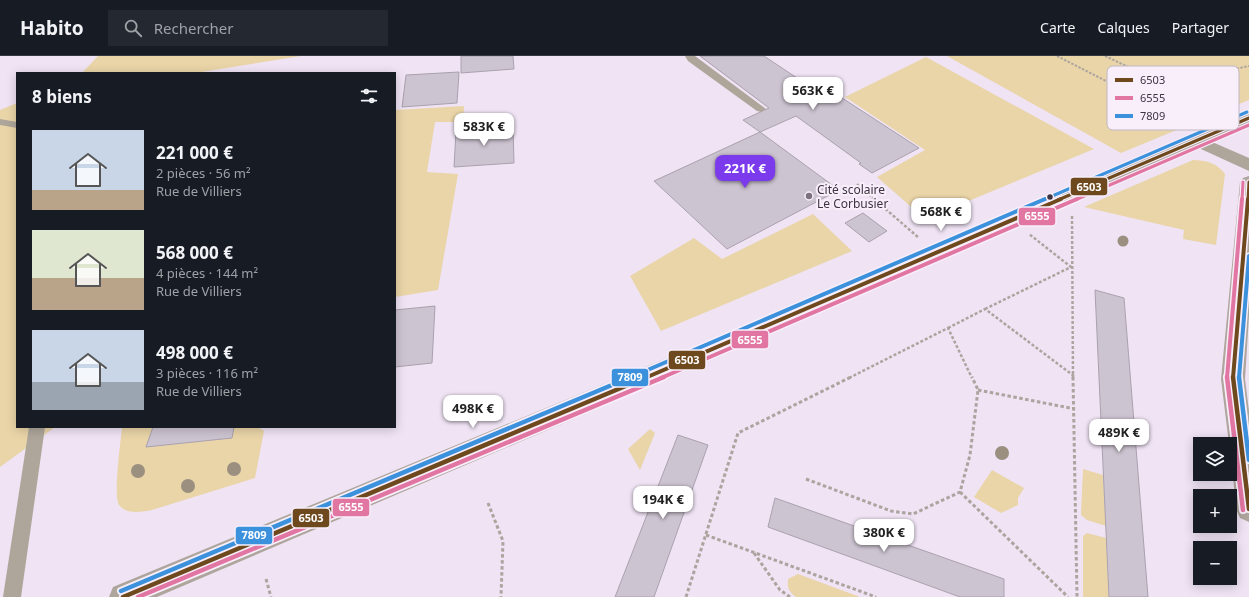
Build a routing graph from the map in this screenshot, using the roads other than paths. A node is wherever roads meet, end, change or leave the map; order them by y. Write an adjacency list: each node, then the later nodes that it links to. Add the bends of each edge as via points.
1 (690, 56): 2 (lane, via 691,60)
2 (762, 109)
3 (1249, 118): 5 (street)
4 (0, 122): 6 (lane)
5 (1239, 122)
6 (16, 125)
7 (1220, 130): 8 (street)
8 (1196, 140): 9 (street); 13 (street, via 687,360)
9 (1249, 179): 11 (street, via 1233,379)
10 (37, 428): 12 (lane)
11 (1248, 498)
12 (12, 597)
13 (123, 597)

